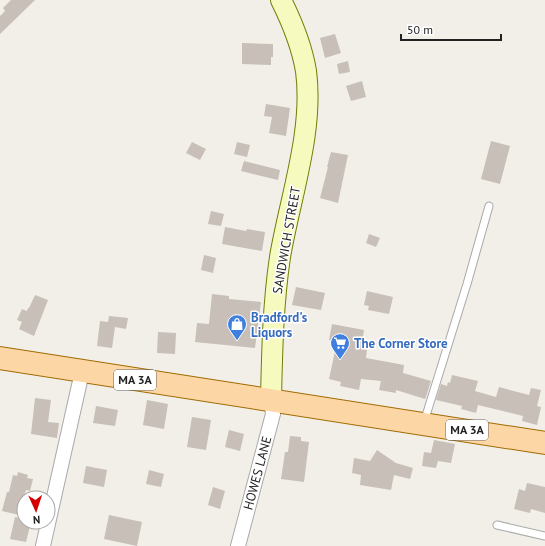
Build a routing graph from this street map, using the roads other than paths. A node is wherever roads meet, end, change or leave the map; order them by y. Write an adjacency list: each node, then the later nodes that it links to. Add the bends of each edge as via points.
1 (287, 2): 5 (main road, SANDWICH STREET, via 303,57 307,96 302,152 280,256 273,333)
2 (489, 206): 6 (lane)
3 (0, 358): 4 (main road, MA 3A)
4 (82, 372): 5 (main road, MA 3A); 10 (street)
5 (271, 400): 6 (main road, MA 3A); 11 (street, HOWES LANE, via 273,414)
6 (423, 424): 7 (main road, MA 3A)
7 (545, 443)
8 (498, 525): 9 (lane)
9 (545, 536)
10 (43, 546)
11 (238, 546)

